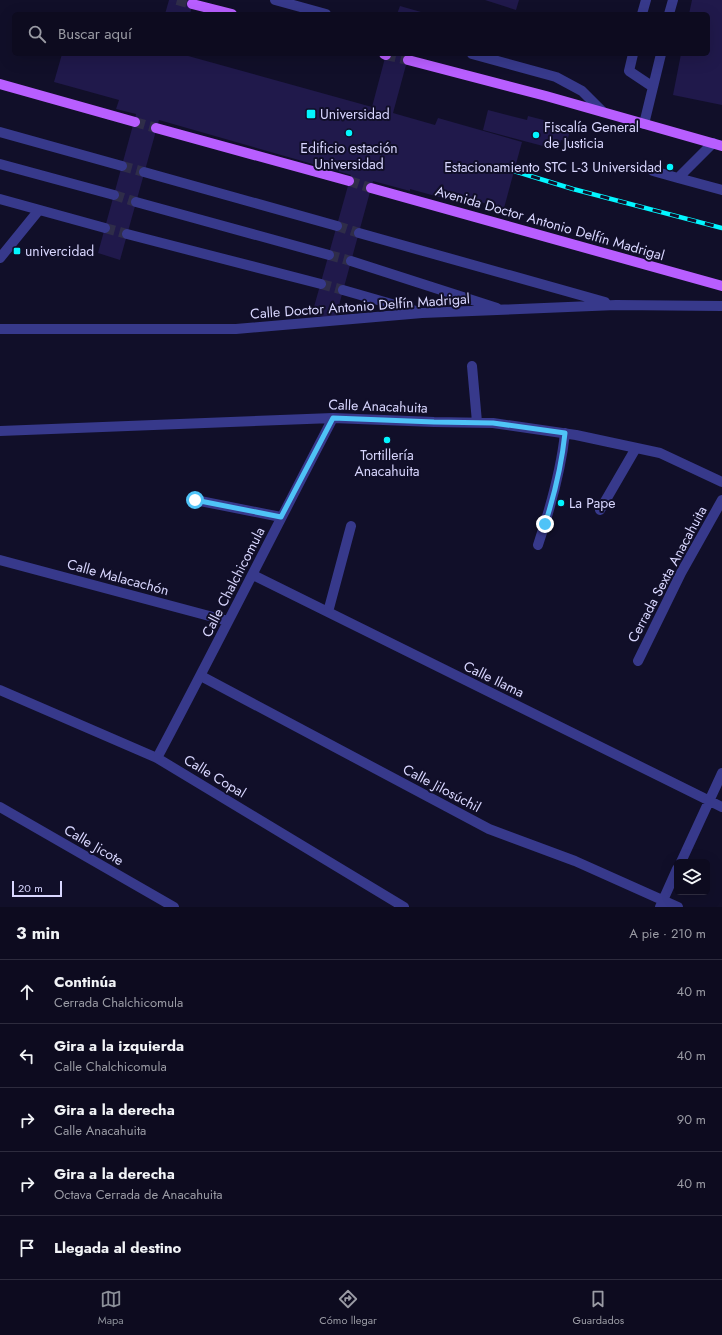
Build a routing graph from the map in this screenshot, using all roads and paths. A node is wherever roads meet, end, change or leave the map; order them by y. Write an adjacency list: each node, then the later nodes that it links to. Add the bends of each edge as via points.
1 (211, 0): 5 (main road, via 197,5)
2 (275, 0): 6 (street)
3 (646, 0): 7 (street)
4 (673, 0): 8 (street)
5 (224, 12)
6 (319, 12)
7 (643, 12)
8 (670, 12)
9 (479, 56): 15 (street, via 556,77 582,91)
10 (633, 56): 14 (street, via 629,71)
11 (660, 56): 14 (street)
12 (408, 60): 15 (main road)
13 (0, 84): 16 (main road)
14 (653, 87): 17 (street)
15 (604, 112): 17 (main road)
16 (134, 122)
17 (644, 124): 20 (main road)
18 (156, 128): 26 (main road)
19 (0, 132): 22 (street)
20 (717, 144): 25 (street)
21 (0, 164): 29 (street)
22 (122, 166)
23 (652, 171): 25 (street)
24 (144, 172): 33 (street)
25 (678, 178): 28 (street)
26 (349, 181)
27 (371, 188): 41 (main road, Avenida Doctor Antonio Delfín Madrigal)
28 (722, 190)
29 (114, 195)
30 (0, 199): 32 (street)
31 (136, 202): 37 (street)
32 (39, 210): 34 (street); 38 (street)
33 (337, 226)
34 (105, 228)
35 (359, 233): 43 (street)
36 (127, 234): 40 (street)
37 (329, 255)
38 (0, 258)
39 (351, 260): 45 (street)
40 (321, 284)
41 (722, 286)
42 (343, 290): 46 (street)
43 (616, 305): 44 (street, Calle Doctor Antonio Delfín Madrigal); 45 (street, Calle Doctor Antonio Delfín Madrigal)
44 (722, 306)
45 (504, 310): 46 (street, Calle Doctor Antonio Delfín Madrigal)
46 (422, 313): 47 (street, Calle Doctor Antonio Delfín Madrigal, via 236,329)
47 (0, 329)
48 (472, 366): 50 (street)
49 (333, 418): 50 (street, Calle Anacahuita); 51 (street, Calle Anacahuita); 58 (street, Calle Chalchicomula)
50 (477, 422): 52 (street, Calle Anacahuita)
51 (0, 431)
52 (565, 433): 53 (street, Calle Anacahuita); 60 (street, via 551,505)
53 (636, 448): 54 (street, Calle Anacahuita, via 660,453); 57 (street)
54 (722, 482)
55 (195, 500): 58 (street)
56 (722, 500): 65 (street, Cerrada Sexta Anacahuita, via 681,573)
57 (600, 510)
58 (281, 517): 62 (street, Calle Chalchicomula)
59 (351, 526): 63 (street)
60 (538, 545)
61 (0, 560): 64 (street, Calle Malacachón)
62 (253, 575): 63 (street, Calle Ilama); 64 (street, Calle Chalchicomula)
63 (328, 612): 70 (street, Calle Ilama)
64 (228, 620): 66 (street, Calle Chalchicomula)
65 (638, 661)
66 (201, 676): 68 (street, Calle Chalchicomula); 75 (street, Calle Jilosúchil, via 488,829 575,861)
67 (0, 690): 68 (street, Calle Copal)
68 (157, 758): 77 (street, Calle Copal)
69 (722, 773): 70 (street)
70 (709, 801): 71 (street, Calle Ilama); 73 (street)
71 (722, 807)
72 (0, 808): 76 (street, Calle Jicote)
73 (681, 859)
74 (674, 875): 75 (street)
75 (661, 903): 78 (street, Calle Jilosúchil)
76 (174, 907)
77 (404, 907)
78 (678, 907)

